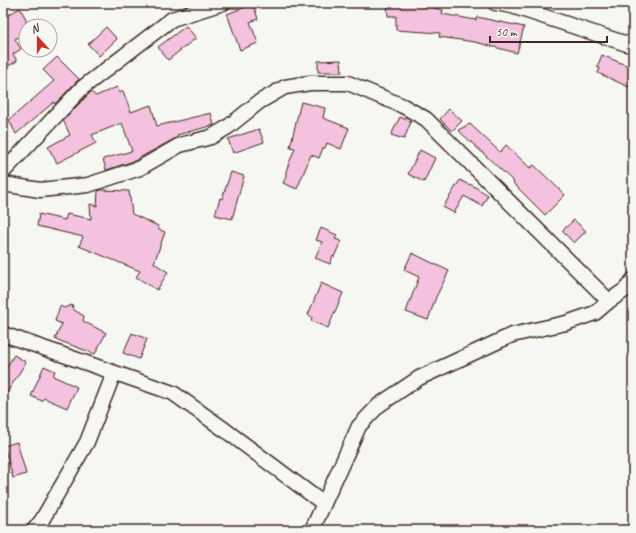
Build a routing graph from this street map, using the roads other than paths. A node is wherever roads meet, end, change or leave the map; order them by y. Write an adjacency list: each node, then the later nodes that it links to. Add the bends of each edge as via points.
1 (223, 3): 4 (street, via 166,23 82,88)
2 (495, 3): 3 (street, via 512,6)
3 (633, 46)
4 (3, 172)
5 (3, 184): 7 (street, via 40,190 88,186 140,168 180,145 212,136 228,127 259,102 285,87 310,83 348,83 403,106 426,119)
6 (633, 280): 7 (street, via 626,290)
7 (610, 301): 10 (street, via 595,313 566,323 512,335 419,378 379,405 359,426)
8 (3, 334): 9 (street)
9 (114, 372): 10 (street, via 172,393); 11 (street, via 87,442)
10 (324, 504): 12 (street)
11 (34, 530)
12 (312, 530)

